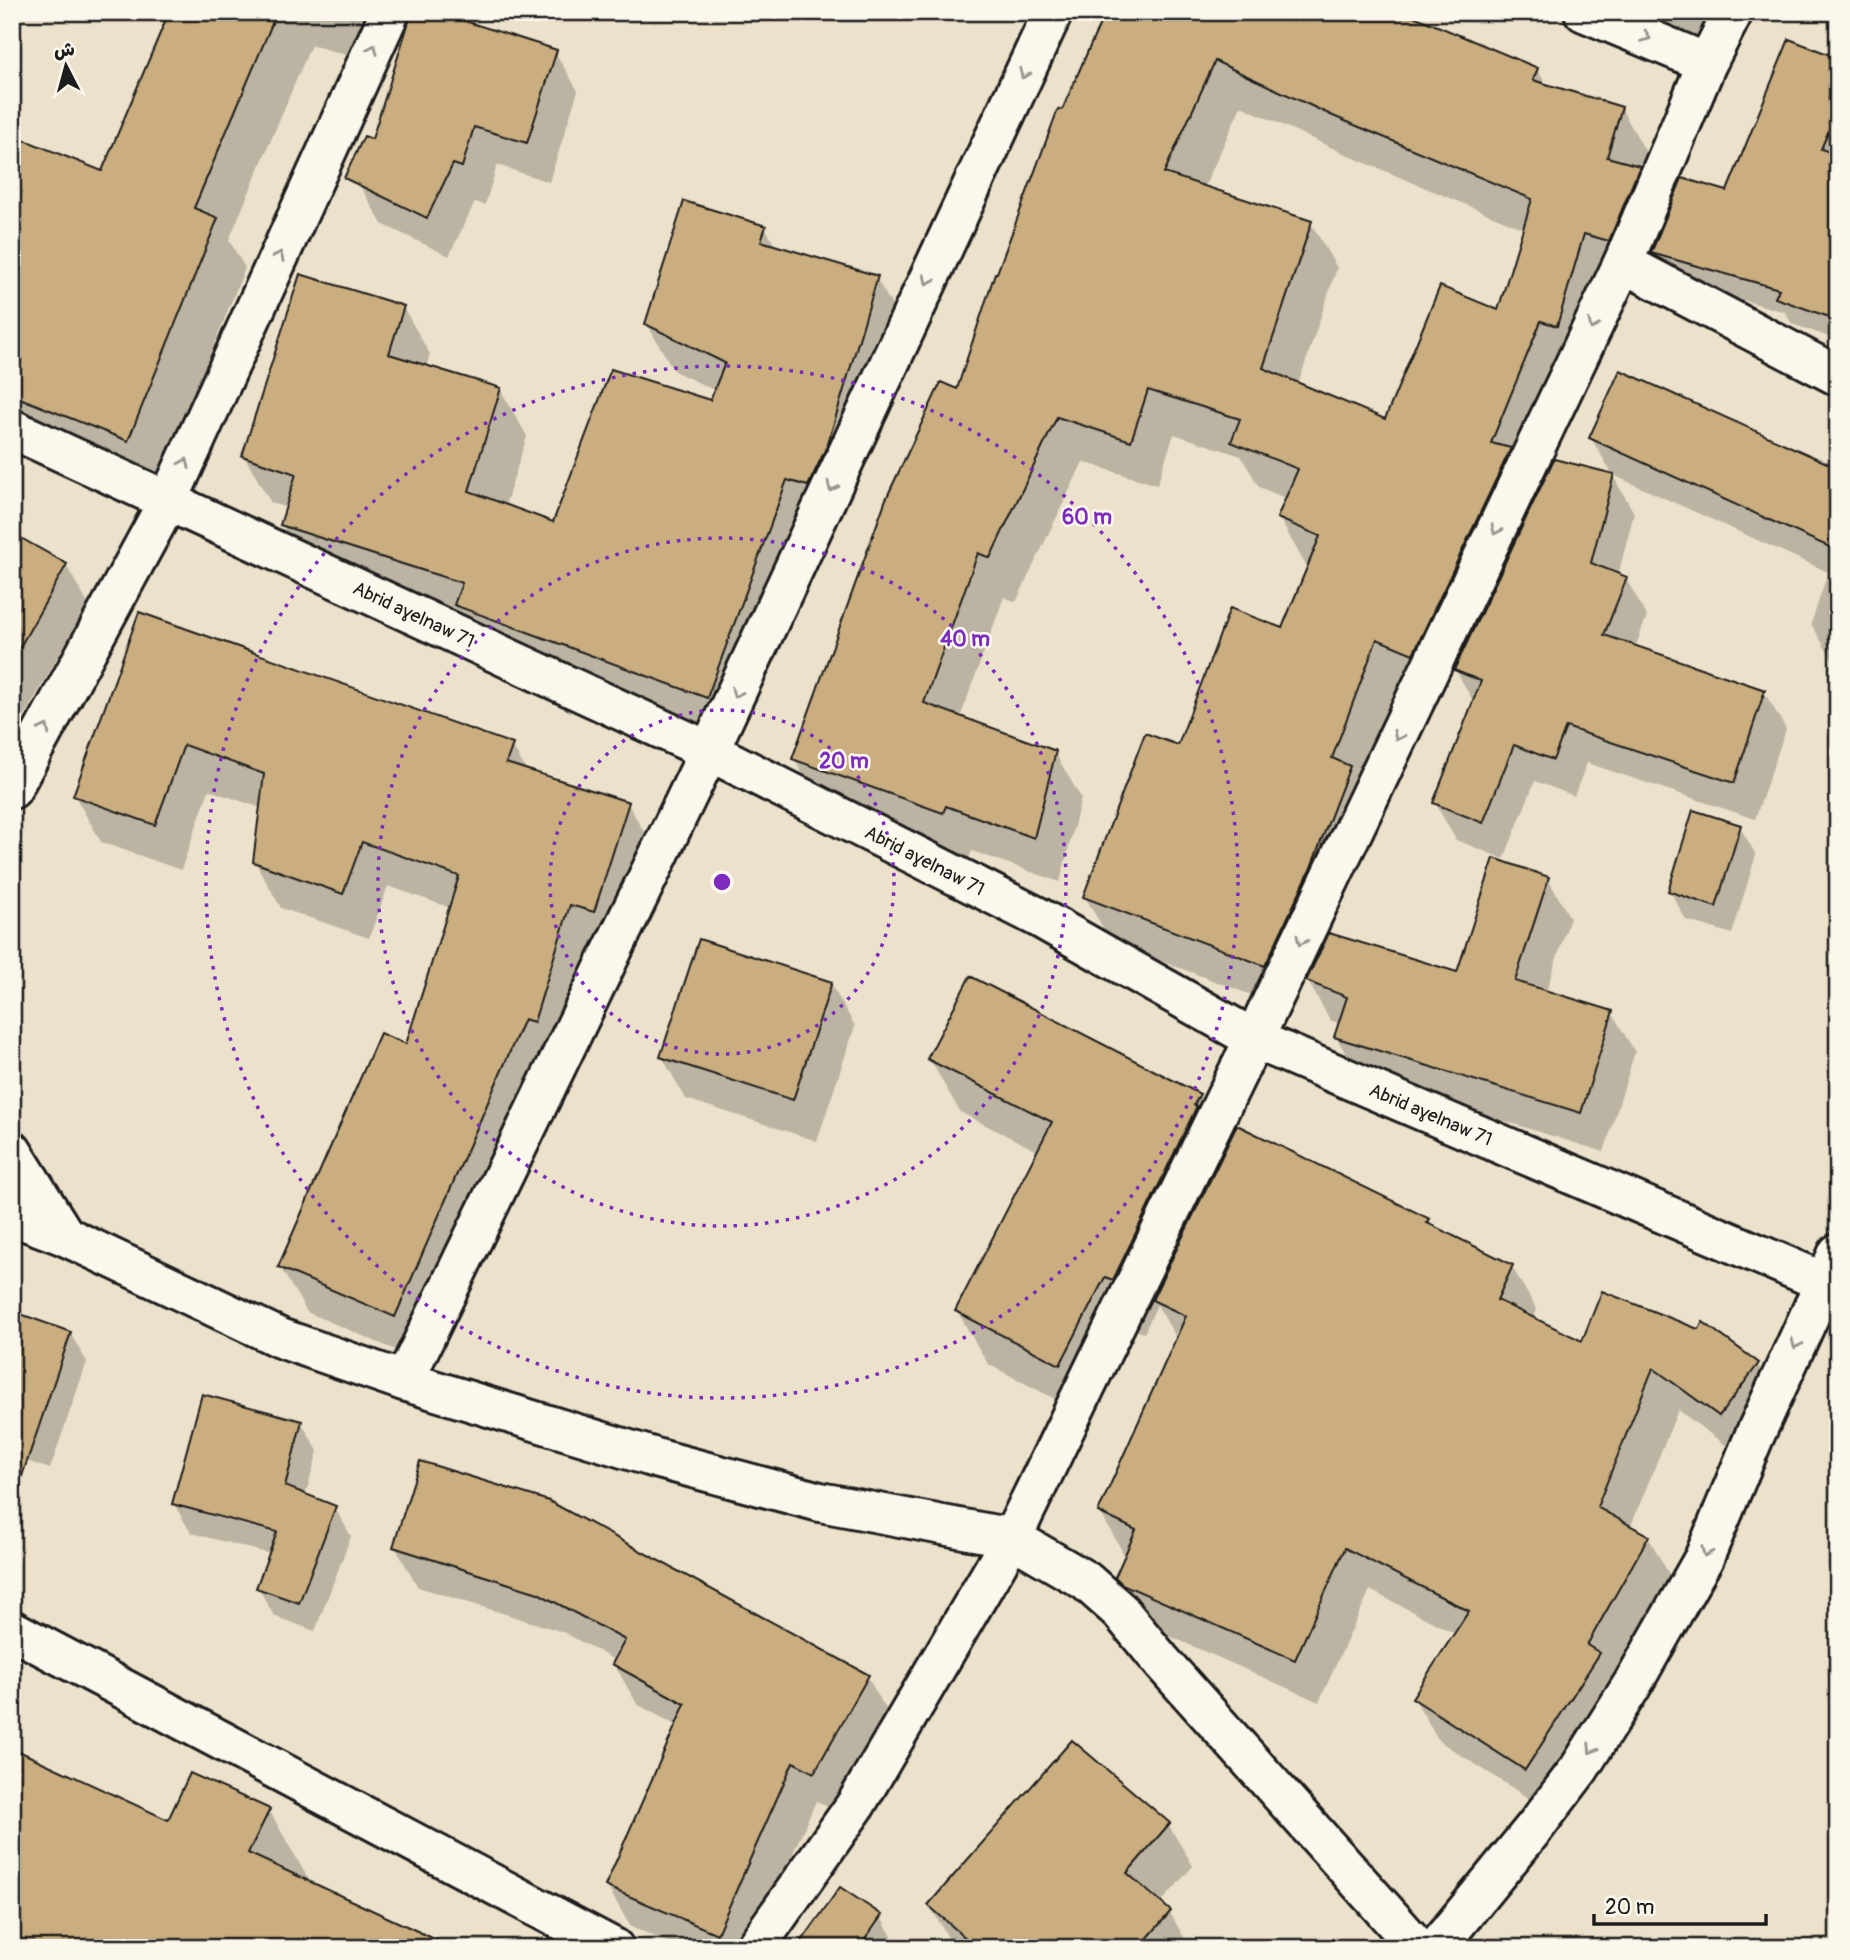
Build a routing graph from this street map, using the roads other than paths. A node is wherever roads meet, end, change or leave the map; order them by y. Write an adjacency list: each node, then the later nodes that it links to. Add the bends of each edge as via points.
1 (390, 12): 9 (street, one-way to 1)
2 (1053, 12): 10 (street, one-way to 10)
3 (1584, 12): 5 (street, one-way to 5)
4 (1733, 12): 5 (street)
5 (1707, 62): 6 (street)
6 (1623, 263): 7 (street); 12 (street, one-way to 12)
7 (1838, 376)
8 (12, 429): 9 (street, Abrid aɣelnaw 71)
9 (168, 500): 10 (street, Abrid aɣelnaw 71); 11 (street, one-way to 9)
10 (709, 751): 12 (street, Abrid aɣelnaw 71, via 1038,918); 17 (street)
11 (12, 789)
12 (1254, 1040): 16 (street, Abrid aɣelnaw 71); 18 (street)
13 (12, 1151): 15 (street)
14 (12, 1216): 15 (street)
15 (65, 1236): 17 (street, via 280,1338)
16 (1833, 1274): 23 (street, one-way to 23, via 1754,1437 1704,1558 1632,1685 1579,1769)
17 (404, 1381): 18 (street, via 659,1459 820,1502)
18 (1012, 1538): 21 (street, via 855,1806); 22 (street, via 1086,1581 1120,1611)
19 (12, 1630): 20 (street)
20 (614, 1948)
21 (755, 1948)
22 (1418, 1948)
23 (1436, 1948)

